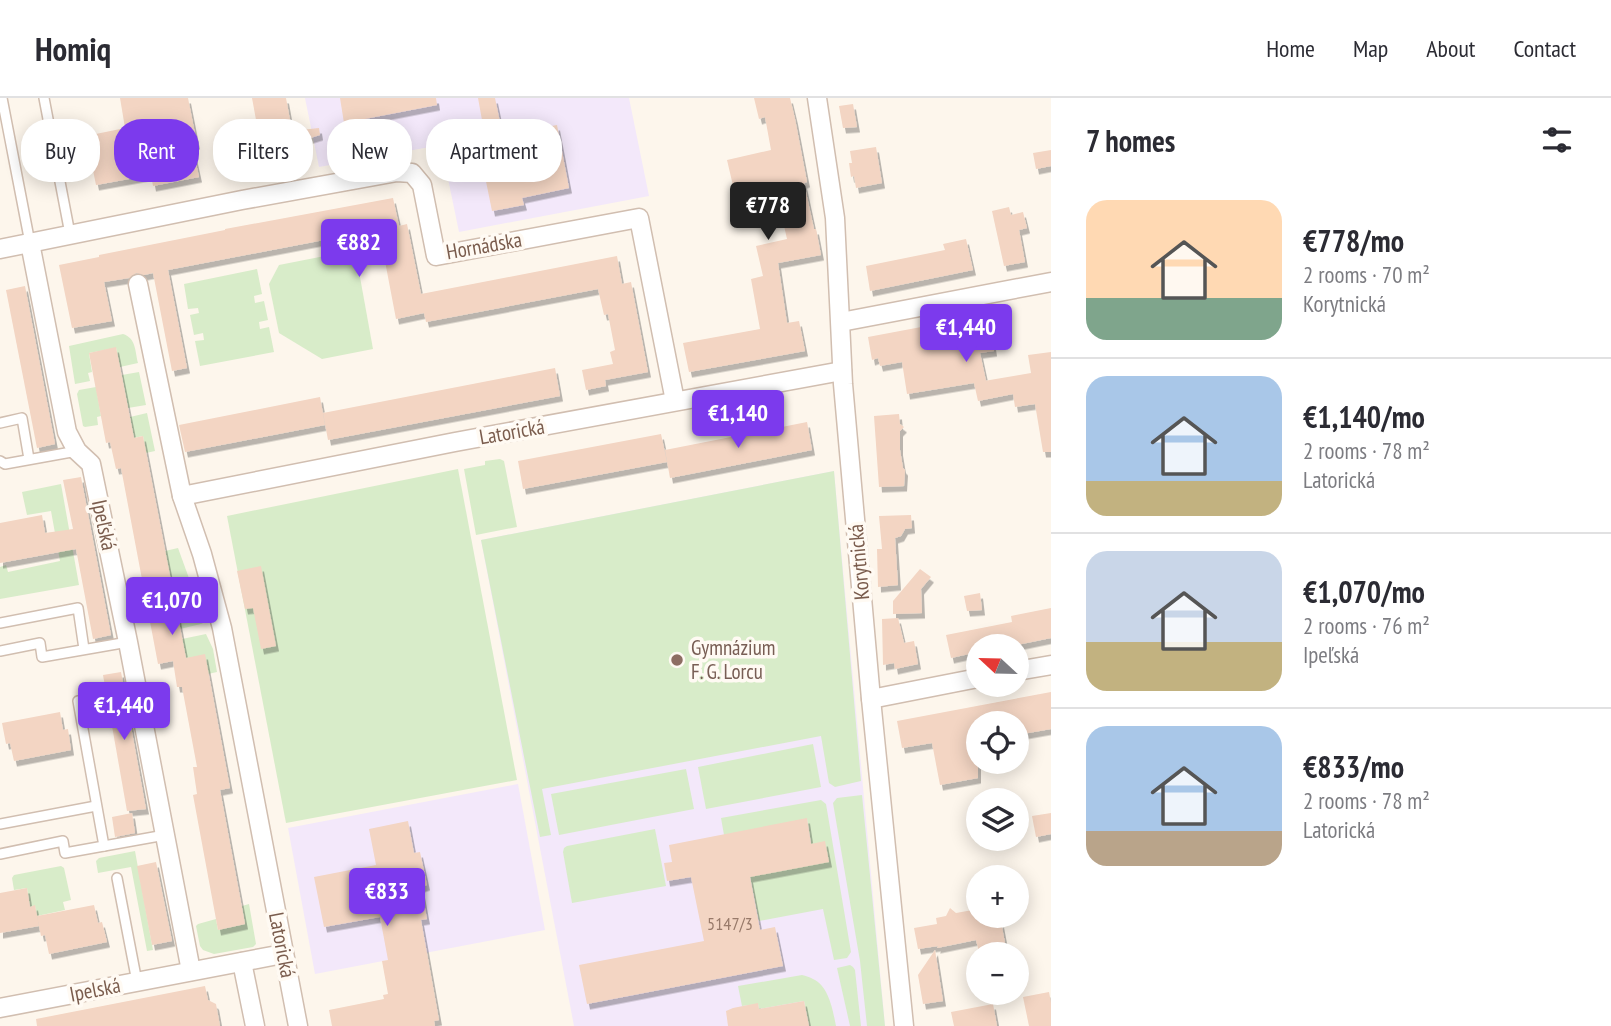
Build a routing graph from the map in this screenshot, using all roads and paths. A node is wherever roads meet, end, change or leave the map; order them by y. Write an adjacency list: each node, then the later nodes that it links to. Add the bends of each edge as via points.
1 (2, 98): 5 (lane)
2 (44, 98): 4 (lane)
3 (817, 98): 9 (street, Korytnická, via 835,218)
4 (70, 234): 5 (street, Hornádska); 11 (street, Hornádska, via 404,171 422,185 436,256 639,218)
5 (30, 243): 6 (street, Hornádska); 13 (street, Ipeľská, via 67,432)
6 (0, 248)
7 (1051, 282): 9 (street)
8 (138, 284): 16 (street, Latorická)
9 (841, 322): 10 (street, Korytnická)
10 (842, 371): 11 (street, Latorická); 24 (street, Korytnická)
11 (675, 401): 16 (street, Latorická)
12 (0, 422): 14 (lane, via 22,418)
13 (76, 451): 14 (lane); 18 (street, Ipeľská, via 91,464)
14 (29, 459): 15 (lane)
15 (0, 461)
16 (182, 496): 32 (street, Latorická, via 222,628)
17 (0, 622): 19 (lane, via 78,608)
18 (128, 642): 19 (lane); 28 (street, Ipeľská)
19 (84, 649): 20 (lane, via 42,657 40,643)
20 (0, 651)
21 (1051, 664): 22 (street)
22 (1029, 669)
23 (966, 680): 24 (street)
24 (871, 699): 39 (street, Korytnická)
25 (78, 701): 26 (lane)
26 (96, 806): 27 (lane); 29 (lane)
27 (0, 824)
28 (165, 835): 29 (lane); 34 (street, Ipeľská)
29 (104, 846): 30 (lane, via 65,853 63,841)
30 (0, 853)
31 (117, 878): 35 (lane)
32 (283, 954): 33 (street); 38 (street, Latorická)
33 (242, 962): 34 (street); 37 (street, Latorická)
34 (191, 971): 35 (street, Ipelská)
35 (137, 982): 36 (street, Ipelská)
36 (0, 1008)
37 (255, 1026)
38 (298, 1026)
39 (904, 1026)

